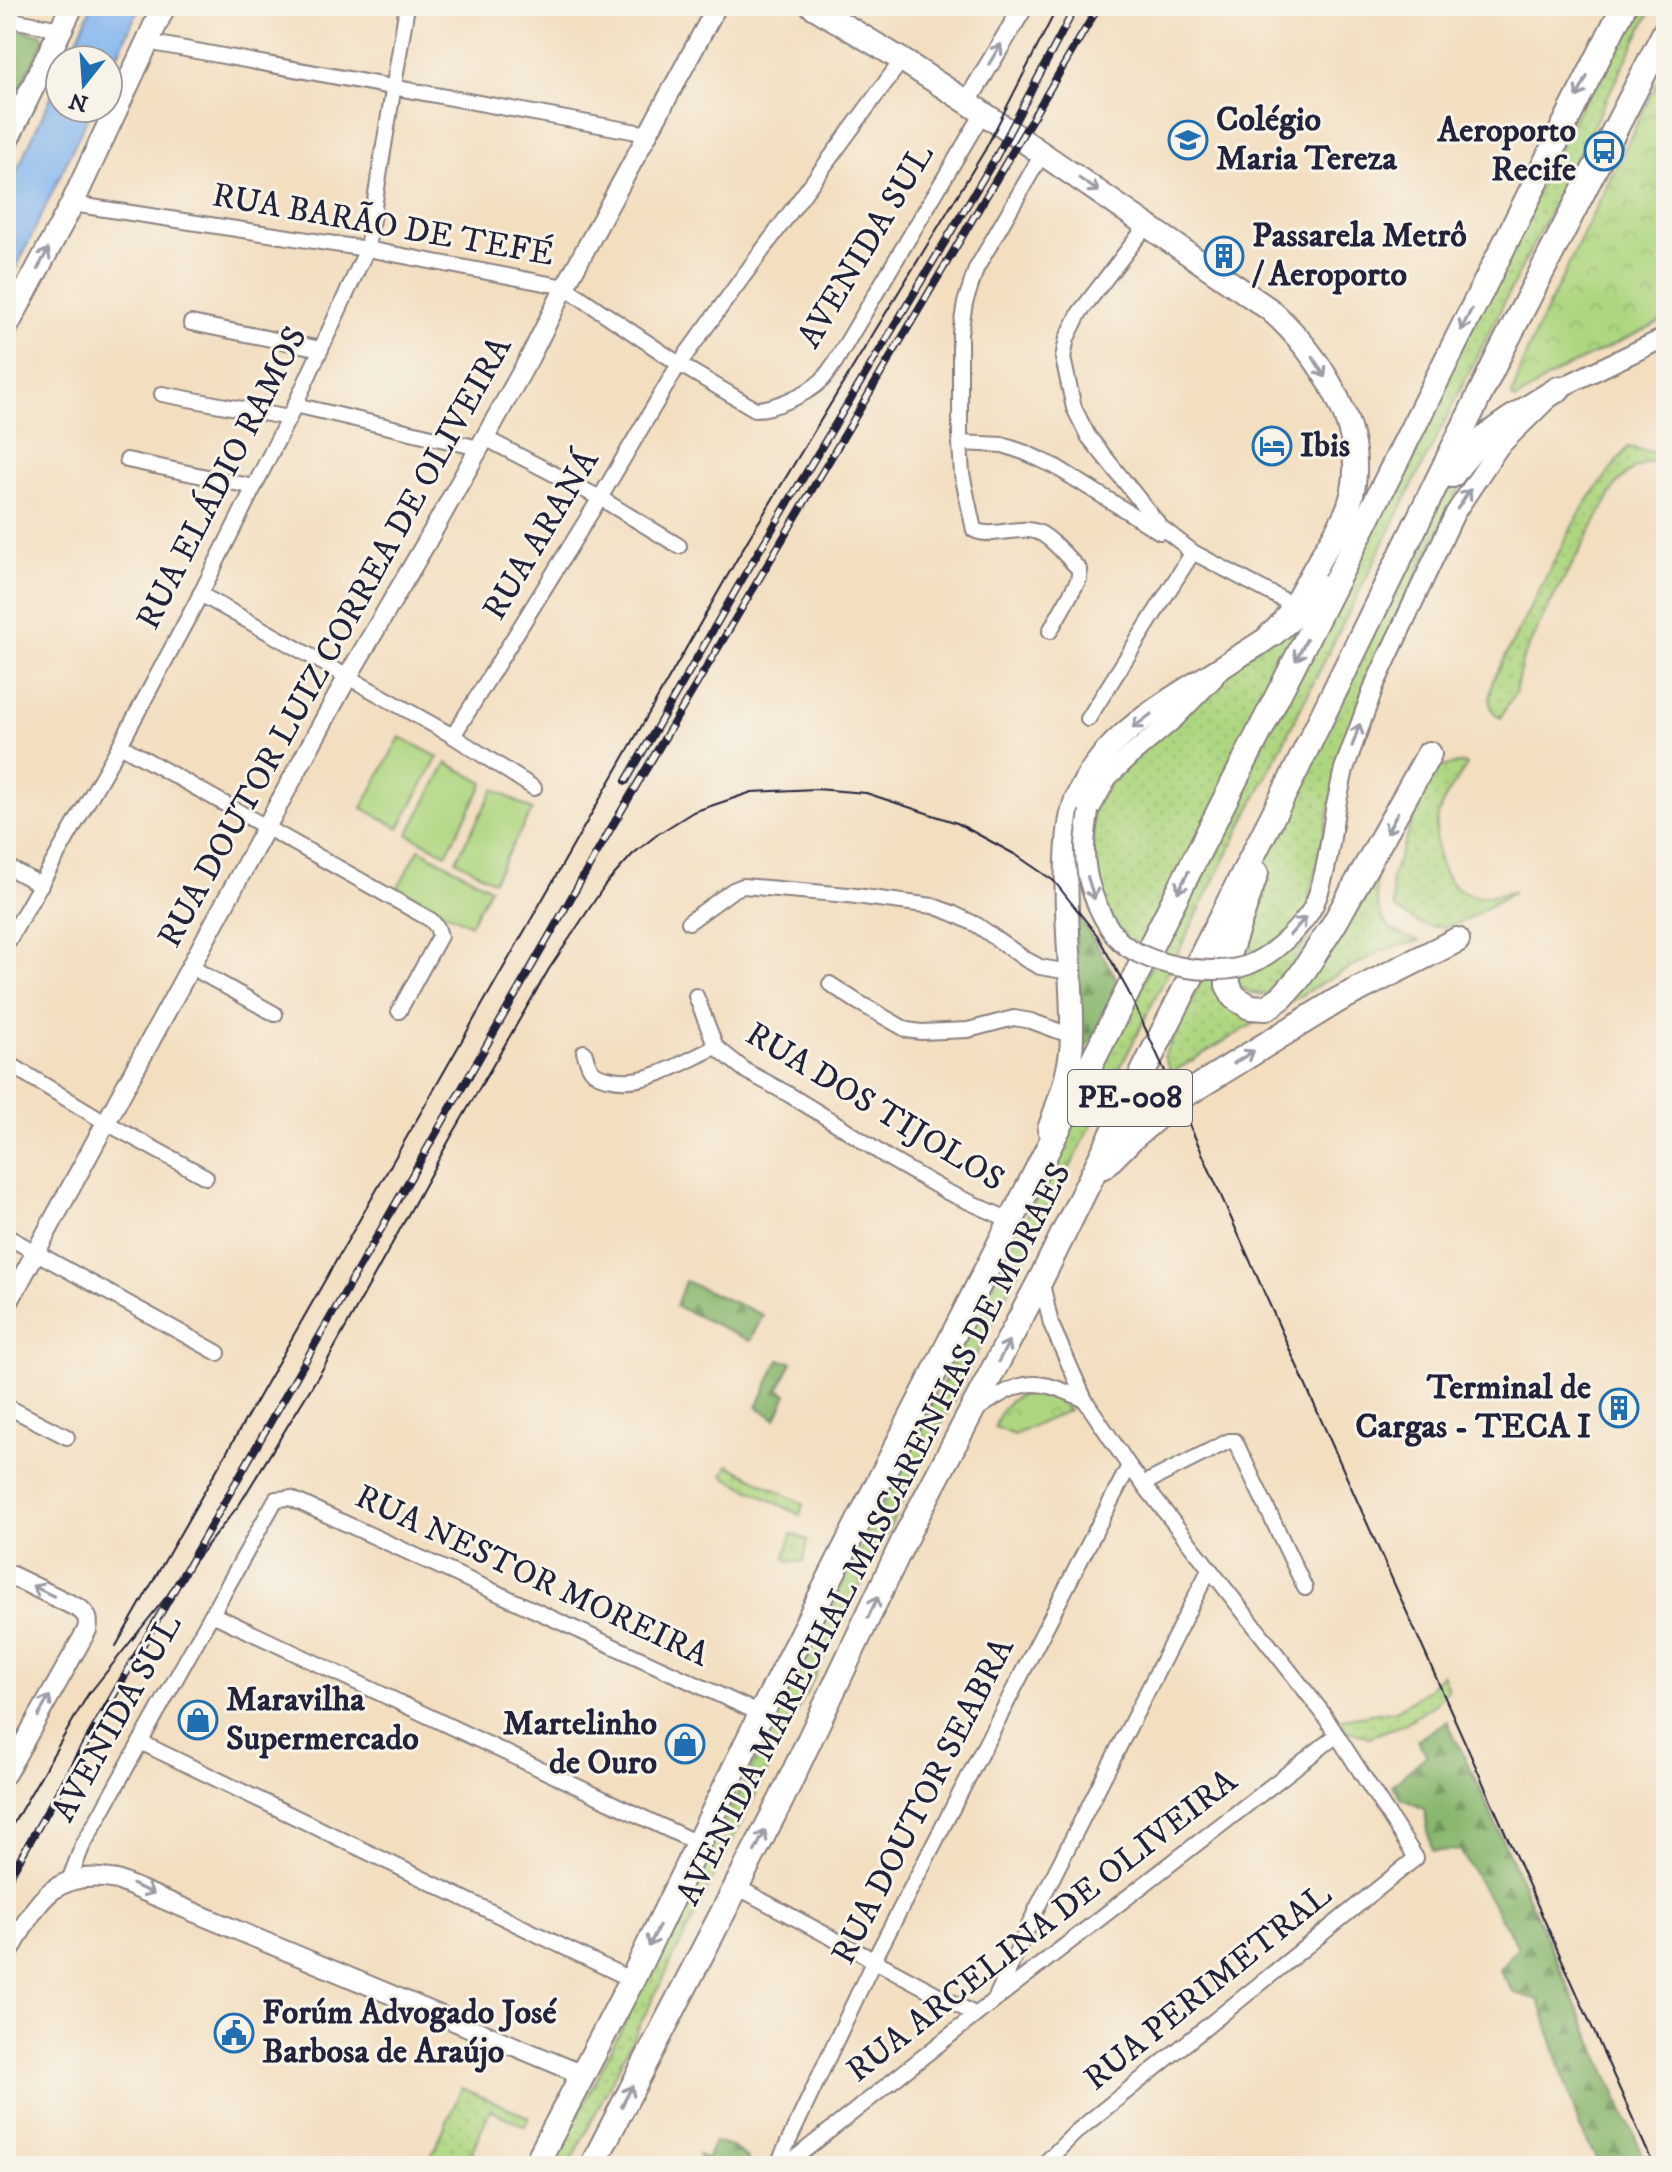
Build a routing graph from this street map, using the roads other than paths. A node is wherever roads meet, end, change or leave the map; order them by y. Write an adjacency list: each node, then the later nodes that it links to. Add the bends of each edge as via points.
1 (72, 6): 9 (main road)
2 (164, 6): 11 (main road)
3 (407, 6): 13 (street, RUA ELÁDIO RAMOS)
4 (717, 6): 15 (street, RUA DOUTOR LUIZ CORREA DE OLIVEIRA)
5 (812, 6): 12 (main road)
6 (1024, 6): 14 (street, AVENIDA SUL, one-way to 6)
7 (1621, 10): 39 (highway, AVENIDA MARECHAL MASCARENHAS DE MORAES / PE-008, one-way to 39)
8 (6, 19): 9 (street)
9 (61, 29): 16 (main road)
10 (1666, 30): 37 (highway, AVENIDA MARECHAL MASCARENHAS DE MORAES / PE-008)
11 (147, 42): 13 (street); 18 (main road)
12 (902, 60): 14 (main road); 26 (street, RUA ARANÁ)
13 (393, 87): 15 (street); 20 (street, RUA ELÁDIO RAMOS)
14 (975, 107): 17 (main road); 29 (street, AVENIDA SUL, via 821,381 806,393 765,409)
15 (648, 134): 21 (street, RUA DOUTOR LUIZ CORREA DE OLIVEIRA)
16 (6, 142)
17 (1042, 154): 19 (main road, one-way to 19); 32 (street, via 976,269 965,303)
18 (72, 204): 20 (street, RUA BARÃO DE TEFÉ); 23 (main road, one-way to 18)
19 (1147, 225): 38 (street, via 1080,312 1063,358 1074,408 1088,436 1161,527); 41 (main road, one-way to 41, via 1284,322 1337,397 1352,438 1353,485 1348,507)
20 (367, 249): 21 (street, RUA BARÃO DE TEFÉ); 25 (street, RUA ELÁDIO RAMOS)
21 (565, 287): 26 (street, RUA BARÃO DE TEFÉ); 31 (street, RUA DOUTOR LUIZ CORREA DE OLIVEIRA)
22 (191, 323): 25 (street)
23 (6, 328)
24 (1666, 337): 27 (street)
25 (321, 349): 30 (street, RUA ELÁDIO RAMOS)
26 (679, 364): 29 (street, RUA BARÃO DE TEFÉ); 35 (street, RUA ARANÁ)
27 (1558, 389): 37 (highway, via 1486,434 1464,456); 44 (street, one-way to 27, bridge, via 1108,777 1089,811 1085,848 1097,907 1118,939 1146,957 1182,968 1246,966 1269,953 1310,913 1327,863 1344,769 1375,684 1455,513 1499,447)
28 (162, 394): 30 (street)
29 (747, 405)
30 (292, 411): 31 (street); 34 (street, RUA ELÁDIO RAMOS)
31 (482, 443): 35 (street); 45 (street, RUA DOUTOR LUIZ CORREA DE OLIVEIRA)
32 (960, 443): 38 (street, via 1003,445 1056,467); 42 (street, via 974,530 1040,533 1079,569 1079,579)
33 (127, 460): 34 (street)
34 (254, 487): 40 (street, RUA ELÁDIO RAMOS)
35 (600, 498): 36 (street); 47 (street, RUA ARANÁ)
36 (679, 546)
37 (1402, 550): 51 (highway, AVENIDA MARECHAL MASCARENHAS DE MORAES / PE-008)
38 (1193, 552): 41 (street); 46 (street)
39 (1336, 581): 43 (highway); 71 (highway, AVENIDA MARECHAL MASCARENHAS DE MORAES / PE-008, one-way to 71)
40 (200, 594): 45 (street); 48 (street, RUA ELÁDIO RAMOS)
41 (1293, 605): 43 (main road)
42 (1050, 631)
43 (1271, 635): 44 (main road, AVENIDA MARECHAL MASCARENHAS DE MORAES)
44 (1230, 662): 59 (main road, AVENIDA MARECHAL MASCARENHAS DE MORAES, one-way to 59, via 1141,720 1086,776 1069,826)
45 (347, 678): 47 (street); 52 (street, RUA DOUTOR LUIZ CORREA DE OLIVEIRA)
46 (1088, 719)
47 (453, 736): 50 (street)
48 (120, 745): 52 (street); 54 (street, RUA ELÁDIO RAMOS)
49 (1429, 754): 51 (highway, one-way to 51, via 1299,978 1266,1008 1250,1007 1234,997 1228,985 1227,958)
50 (534, 788)
51 (1275, 808): 70 (highway, AVENIDA MARECHAL MASCARENHAS DE MORAES / PE-008)
52 (267, 827): 58 (street, RUA DOUTOR LUIZ CORREA DE OLIVEIRA); 62 (street, via 437,927 440,936)
53 (6, 866): 54 (street)
54 (41, 885): 57 (street, RUA ELÁDIO RAMOS)
55 (689, 922): 59 (street, via 743,886 904,902 952,913 1040,967)
56 (1457, 940): 70 (highway, one-way to 56, via 1178,1099 1338,1000)
57 (6, 945)
58 (191, 967): 63 (street); 68 (street, RUA DOUTOR LUIZ CORREA DE OLIVEIRA)
59 (1069, 972): 64 (main road, AVENIDA MARECHAL MASCARENHAS DE MORAES)
60 (830, 984): 64 (street, via 907,1030 968,1030 1014,1018)
61 (696, 996): 65 (street, RUA DOS TIJOLOS)
62 (399, 1011)
63 (275, 1014)
64 (1072, 1036): 71 (main road, AVENIDA MARECHAL MASCARENHAS DE MORAES, via 1068,1070)
65 (716, 1047): 66 (street, via 633,1080 597,1074); 72 (street, RUA DOS TIJOLOS, via 888,1158)
66 (584, 1052)
67 (6, 1062): 68 (street)
68 (105, 1122): 69 (street); 74 (street, RUA DOUTOR LUIZ CORREA DE OLIVEIRA)
69 (206, 1177)
70 (1089, 1180): 75 (highway, AVENIDA MARECHAL MASCARENHAS DE MORAES / PE-008)
71 (1027, 1190): 72 (highway, AVENIDA MARECHAL MASCARENHAS DE MORAES / PE-008)
72 (1012, 1221): 89 (highway, AVENIDA MARECHAL MASCARENHAS DE MORAES / PE-008)
73 (6, 1236): 74 (street)
74 (35, 1254): 76 (street, RUA DOUTOR LUIZ CORREA DE OLIVEIRA); 77 (street)
75 (1041, 1279): 78 (street, via 1051,1324); 80 (highway, AVENIDA MARECHAL MASCARENHAS DE MORAES / PE-008, one-way to 75)
76 (6, 1307)
77 (218, 1353)
78 (1085, 1400): 80 (street, via 1057,1387 1022,1384); 82 (street)
79 (6, 1406): 81 (street)
80 (971, 1414): 95 (highway, AVENIDA MARECHAL MASCARENHAS DE MORAES / PE-008, one-way to 80, via 908,1532)
81 (67, 1437)
82 (1129, 1466): 83 (street); 97 (street, RUA DOUTOR SEABRA)
83 (1143, 1484): 85 (street); 87 (street, via 1235,1441)
84 (276, 1499): 88 (street, AVENIDA SUL); 89 (street, RUA NESTOR MOREIRA, via 290,1498)
85 (1209, 1570): 90 (street); 99 (street)
86 (6, 1573): 92 (street, AVENIDA SUL, one-way to 86, via 89,1622 80,1609)
87 (1305, 1588)
88 (212, 1614): 91 (street, AVENIDA SUL); 93 (street)
89 (761, 1714): 93 (highway, AVENIDA MARECHAL MASCARENHAS DE MORAES / PE-008)
90 (1337, 1735): 99 (street, RUA ARCELINA DE OLIVEIRA); 106 (street, RUA PERIMETRAL, via 1416,1858 1076,2132)
91 (140, 1742): 94 (street, AVENIDA SUL); 98 (street)
92 (6, 1774)
93 (699, 1844): 98 (highway, AVENIDA MARECHAL MASCARENHAS DE MORAES / PE-008, one-way to 98)
94 (68, 1883): 96 (street, via 35,1906); 101 (street, one-way to 101, via 96,1877 127,1883)
95 (737, 1887): 97 (street); 103 (highway, AVENIDA MARECHAL MASCARENHAS DE MORAES / PE-008, one-way to 95)
96 (6, 1958)
97 (874, 1960): 100 (street); 104 (street, RUA DOUTOR SEABRA)
98 (632, 1980): 101 (highway, AVENIDA MARECHAL MASCARENHAS DE MORAES / PE-008)
99 (996, 1999): 100 (street, RUA ARCELINA DE OLIVEIRA)
100 (976, 2015): 105 (street, RUA ARCELINA DE OLIVEIRA)
101 (583, 2075): 102 (highway, AVENIDA MARECHAL MASCARENHAS DE MORAES / PE-008)
102 (535, 2166)
103 (592, 2166)
104 (777, 2166)
105 (785, 2166)
106 (1042, 2166)

